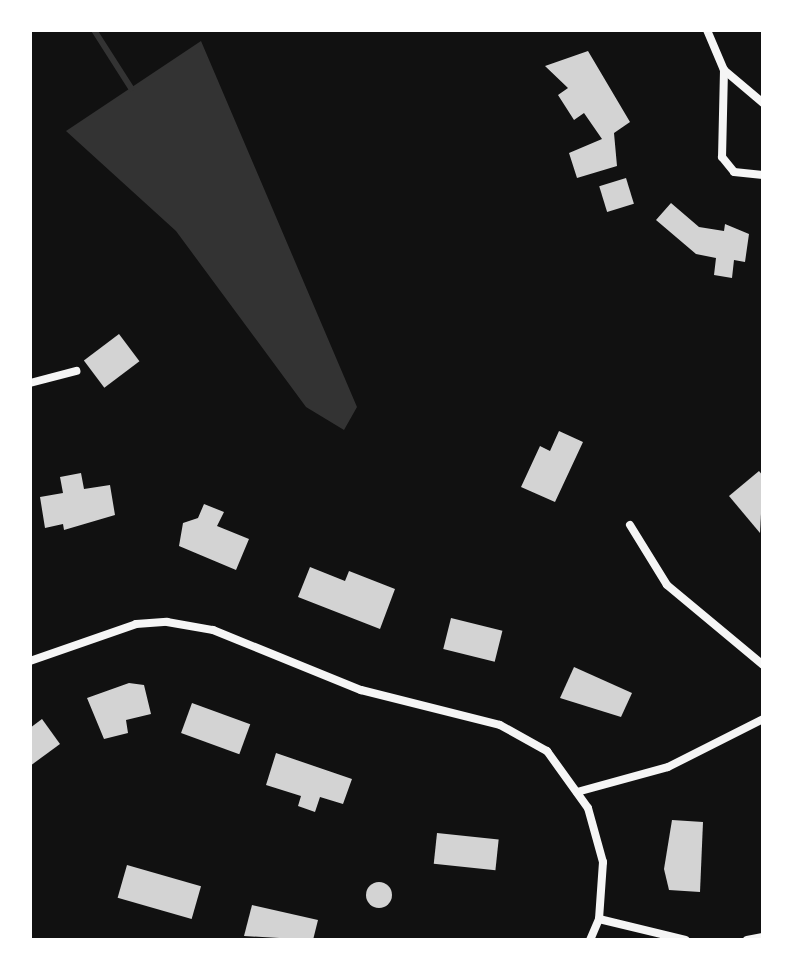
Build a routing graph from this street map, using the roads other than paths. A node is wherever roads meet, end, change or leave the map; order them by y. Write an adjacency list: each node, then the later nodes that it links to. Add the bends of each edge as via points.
1 (707, 30): 2 (street)
2 (724, 70): 3 (street); 4 (street, via 722,157 734,172)
3 (763, 103)
4 (763, 175)
5 (76, 371): 6 (street)
6 (30, 383)
7 (630, 525): 9 (street, via 667,585)
8 (30, 661): 11 (street, via 136,624 213,630 361,690 500,725 547,751)
9 (763, 665)
10 (763, 719): 11 (street, via 668,767)
11 (577, 792): 12 (street, via 603,862)
12 (599, 919): 14 (street); 15 (street)
13 (763, 937): 16 (street)
14 (590, 940)
15 (686, 940)
16 (747, 940)

